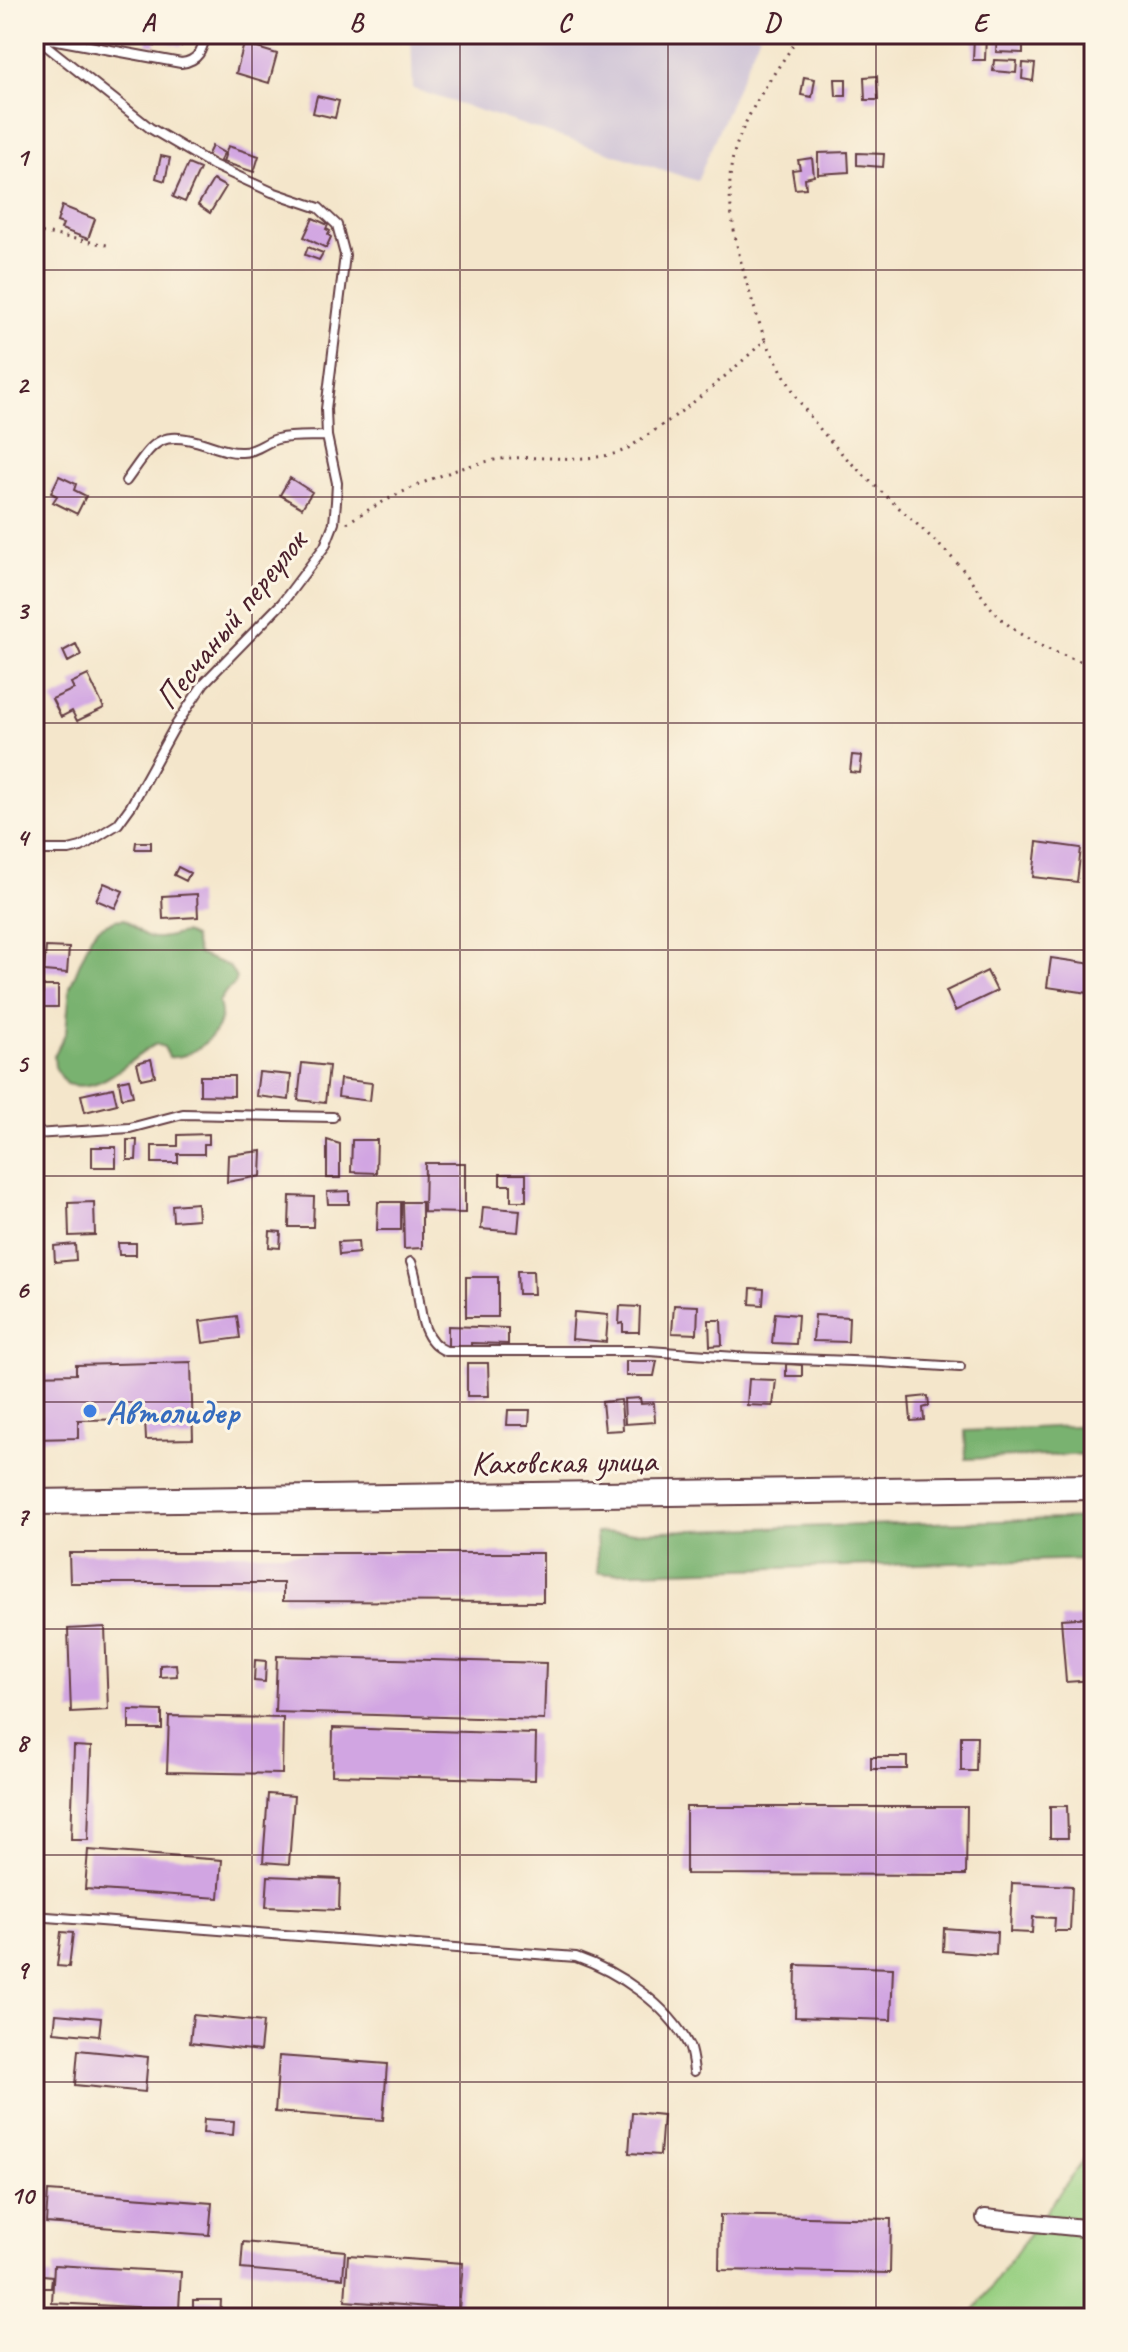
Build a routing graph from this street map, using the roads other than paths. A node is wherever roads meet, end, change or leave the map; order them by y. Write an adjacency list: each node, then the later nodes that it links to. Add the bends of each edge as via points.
1 (206, 34): 2 (lane, via 198,56 181,63)
2 (34, 36): 3 (lane, Песчаный переулок, via 150,128 213,165 319,208 337,225 345,255 328,384)
3 (327, 436): 4 (lane, via 280,438 244,452 170,437 156,443); 5 (lane, Песчаный переулок, via 337,483 331,533 318,558 204,683 118,824 81,847)
4 (126, 481)
5 (34, 850)
6 (333, 1117): 7 (lane, via 183,1114 130,1128)
7 (34, 1134)
8 (411, 1262): 9 (lane, via 427,1331 446,1351 649,1351)
9 (960, 1367)
10 (1094, 1487): 11 (main road, Каховская улица)
11 (34, 1502)
12 (34, 1916): 13 (lane, via 576,1957 611,1971 671,2020 691,2050)
13 (694, 2071)
14 (985, 2218): 15 (street)
15 (1094, 2229)

